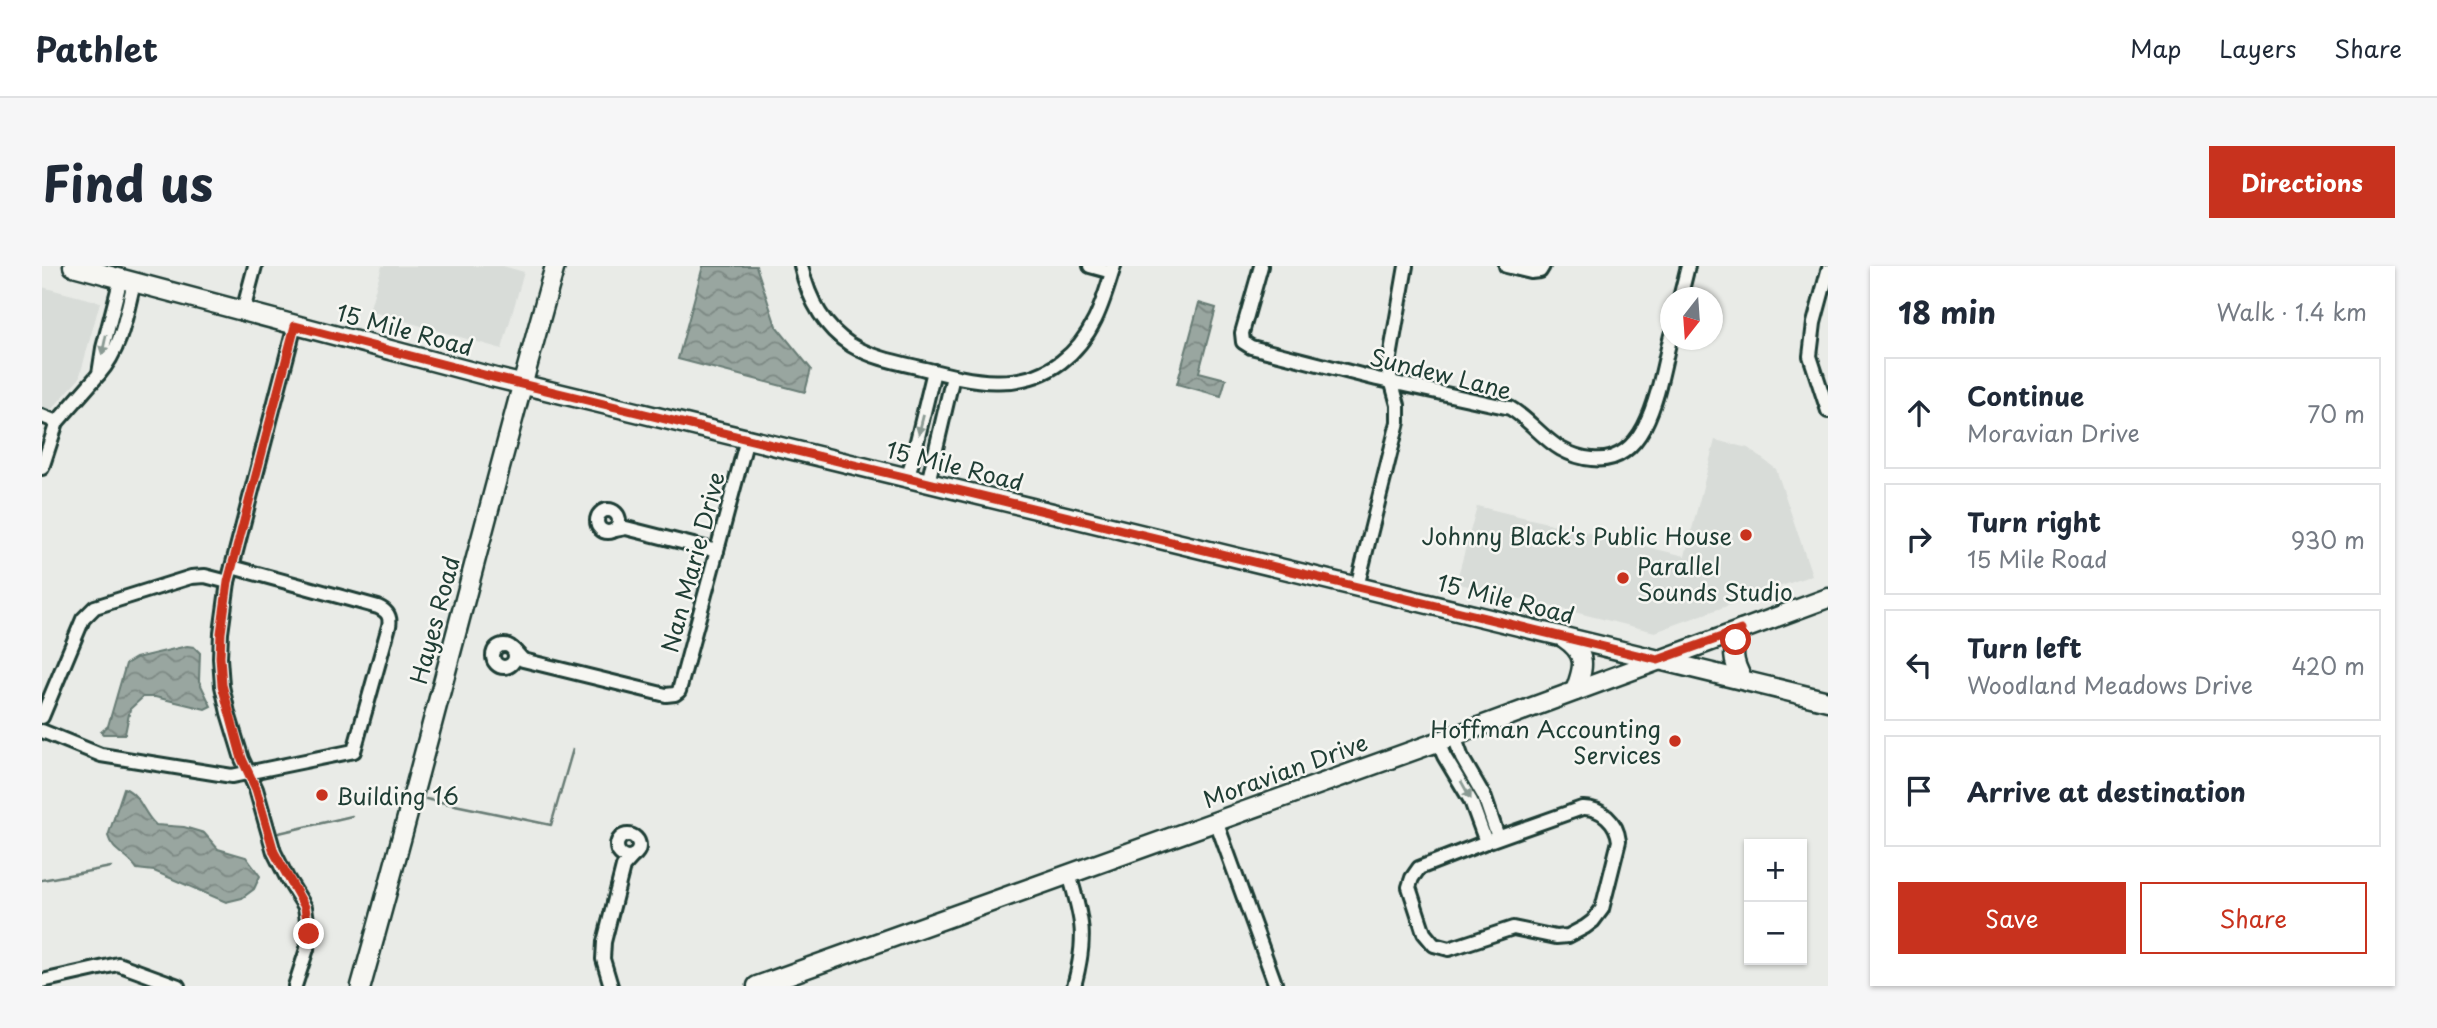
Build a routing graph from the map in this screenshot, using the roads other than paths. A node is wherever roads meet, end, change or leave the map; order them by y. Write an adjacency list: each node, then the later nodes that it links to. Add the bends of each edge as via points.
1 (75, 266): 13 (main road, 15 Mile Road)
2 (256, 266): 15 (street)
3 (555, 266): 21 (main road, Hayes Road)
4 (801, 266): 18 (street, via 815,305 851,345)
5 (1090, 266): 11 (street)
6 (1261, 266): 20 (street, Sundew Lane, via 1243,342)
7 (1406, 266): 20 (street, via 1388,369)
8 (1506, 266): 9 (street, via 1531,272)
9 (1544, 266)
10 (1688, 266): 14 (street)
11 (1113, 269): 19 (street, via 1094,324 1061,361 1017,380)
12 (1828, 271): 22 (street, via 1810,356)
13 (127, 280): 15 (main road, 15 Mile Road); 24 (street, via 111,361)
14 (1683, 287)
15 (243, 311): 16 (main road, 15 Mile Road)
16 (295, 326): 21 (main road, 15 Mile Road); 31 (street)
17 (1667, 350): 20 (street, Sundew Lane, via 1641,435 1618,454 1602,460 1561,449 1510,408)
18 (934, 371): 19 (street); 27 (street, one-way to 27)
19 (953, 376): 28 (street)
20 (1392, 382): 33 (street, via 1398,405 1396,439)
21 (522, 384): 25 (main road, 15 Mile Road); 55 (main road, Hayes Road)
22 (1828, 411)
23 (42, 416): 24 (street)
24 (57, 422): 26 (street)
25 (747, 439): 27 (main road, 15 Mile Road); 30 (street, Nan Marie Drive)
26 (42, 468)
27 (908, 478): 28 (main road, 15 Mile Road)
28 (928, 483): 33 (main road, 15 Mile Road)
29 (620, 526): 30 (street)
30 (717, 551): 37 (street, Nan Marie Drive, via 681,686 675,694)
31 (232, 567): 32 (street); 45 (street, via 378,607 390,620 354,751)
32 (228, 582): 42 (street, via 191,577 89,611); 45 (street, via 221,633 222,685)
33 (1357, 587): 36 (main road, 15 Mile Road)
34 (1828, 598): 35 (main road, Moravian Drive)
35 (1741, 630): 38 (main road, Moravian Drive); 39 (main road, via 1732,656)
36 (1561, 636): 38 (main road, 15 Mile Road); 40 (main road, via 1574,645 1581,658)
37 (516, 658)
38 (1658, 660): 39 (main road, 15 Mile Road); 40 (main road, Moravian Drive)
39 (1743, 680): 41 (main road, 15 Mile Road)
40 (1575, 691): 44 (main road, Moravian Drive)
41 (1828, 701)
42 (42, 717)
43 (42, 731): 45 (street, via 101,755 232,776)
44 (1446, 739): 46 (main road, Moravian Drive); 47 (street, via 1484,796)
45 (250, 774): 54 (street, via 274,852 308,921 307,949)
46 (1216, 821): 51 (main road, Moravian Drive); 59 (street)
47 (1492, 839): 47 (street, via 1577,809 1597,810 1613,824 1619,841 1600,914 1568,936 1513,928 1452,949 1434,945 1424,933 1410,892 1412,878 1424,865)
48 (619, 853): 49 (street); 49 (street, via 619,839 629,835 639,844); 50 (street)
49 (633, 856): 50 (street)
50 (623, 867): 56 (street, via 604,942 603,959)
51 (1069, 874): 57 (main road, Moravian Drive); 58 (street, via 1083,940)
52 (42, 981): 53 (street, via 118,964)
53 (178, 986)
54 (295, 986)
55 (361, 986)
56 (611, 986)
57 (757, 986)
58 (1074, 986)
59 (1276, 986)

